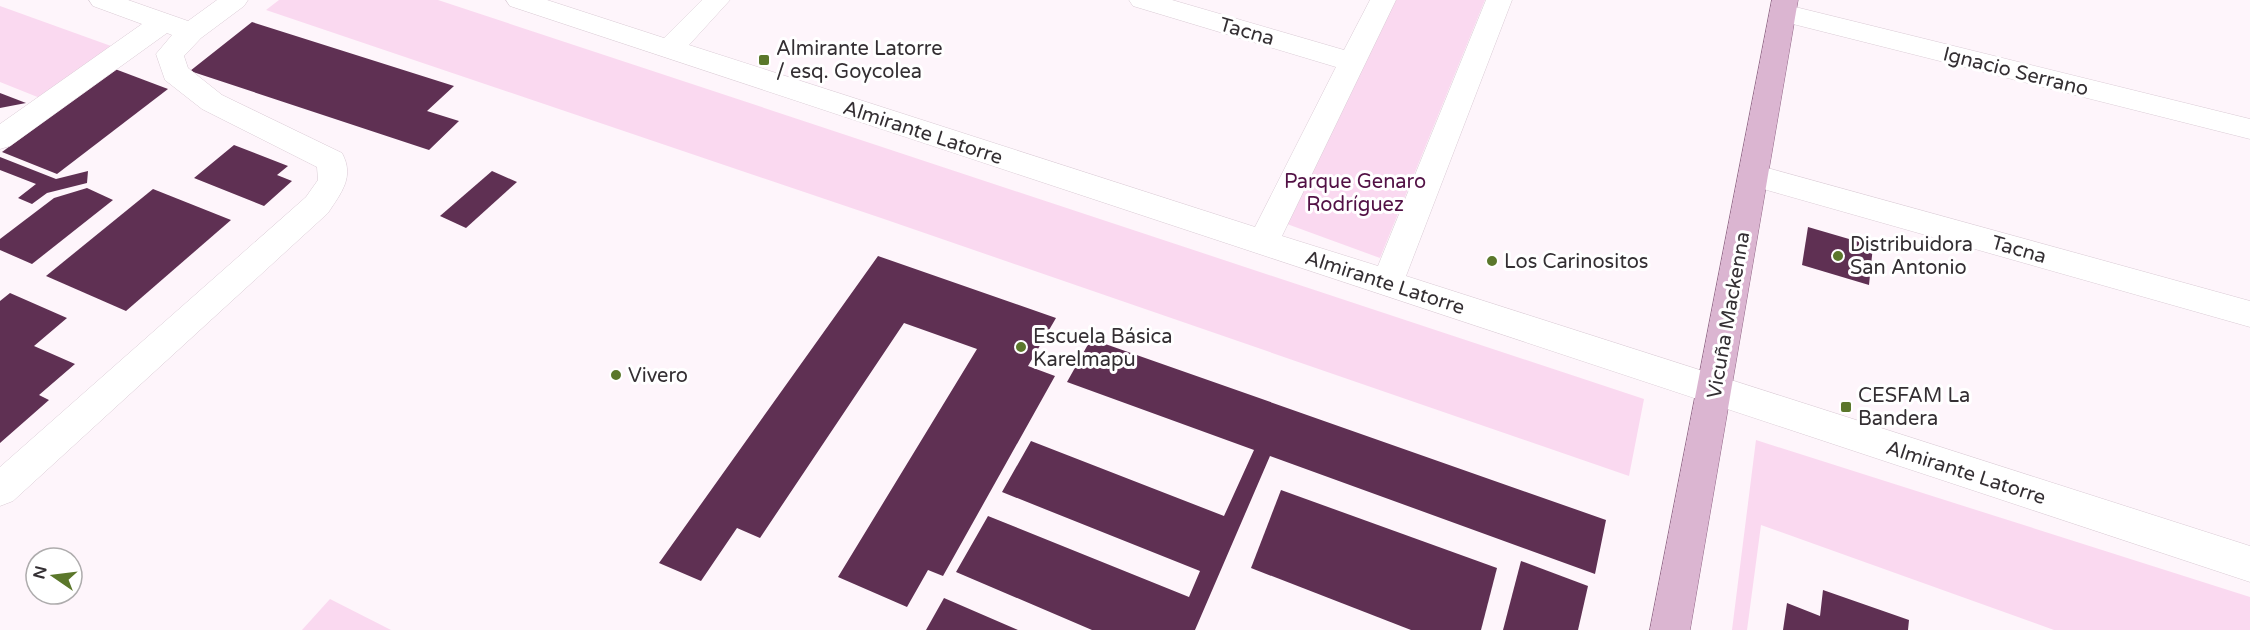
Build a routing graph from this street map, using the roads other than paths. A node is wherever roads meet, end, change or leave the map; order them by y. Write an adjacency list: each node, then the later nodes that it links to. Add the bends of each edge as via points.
1 (102, 0): 9 (street)
2 (235, 0): 9 (street)
3 (519, 0): 10 (street, Almirante Latorre)
4 (717, 0): 10 (street)
5 (1142, 0): 11 (street, Tacna)
6 (1383, 0): 11 (street)
7 (1500, 0): 16 (street)
8 (1784, 7): 12 (street, Ignacio Serrano); 14 (main road, Vicuña Mackenna)
9 (178, 27): 13 (street); 19 (street, via 170,54 175,73 212,102 331,161 333,181 317,205)
10 (669, 49): 15 (street, Almirante Latorre)
11 (1352, 62): 15 (street)
12 (2250, 129)
13 (0, 140)
14 (1753, 175): 17 (street, Tacna); 18 (main road, Vicuña Mackenna)
15 (1263, 243): 16 (street, Almirante Latorre)
16 (1387, 283): 18 (street, Almirante Latorre)
17 (2250, 314)
18 (1714, 390): 20 (street, Almirante Latorre); 21 (main road, Vicuña Mackenna)
19 (0, 490)
20 (2250, 564)
21 (1670, 630)

